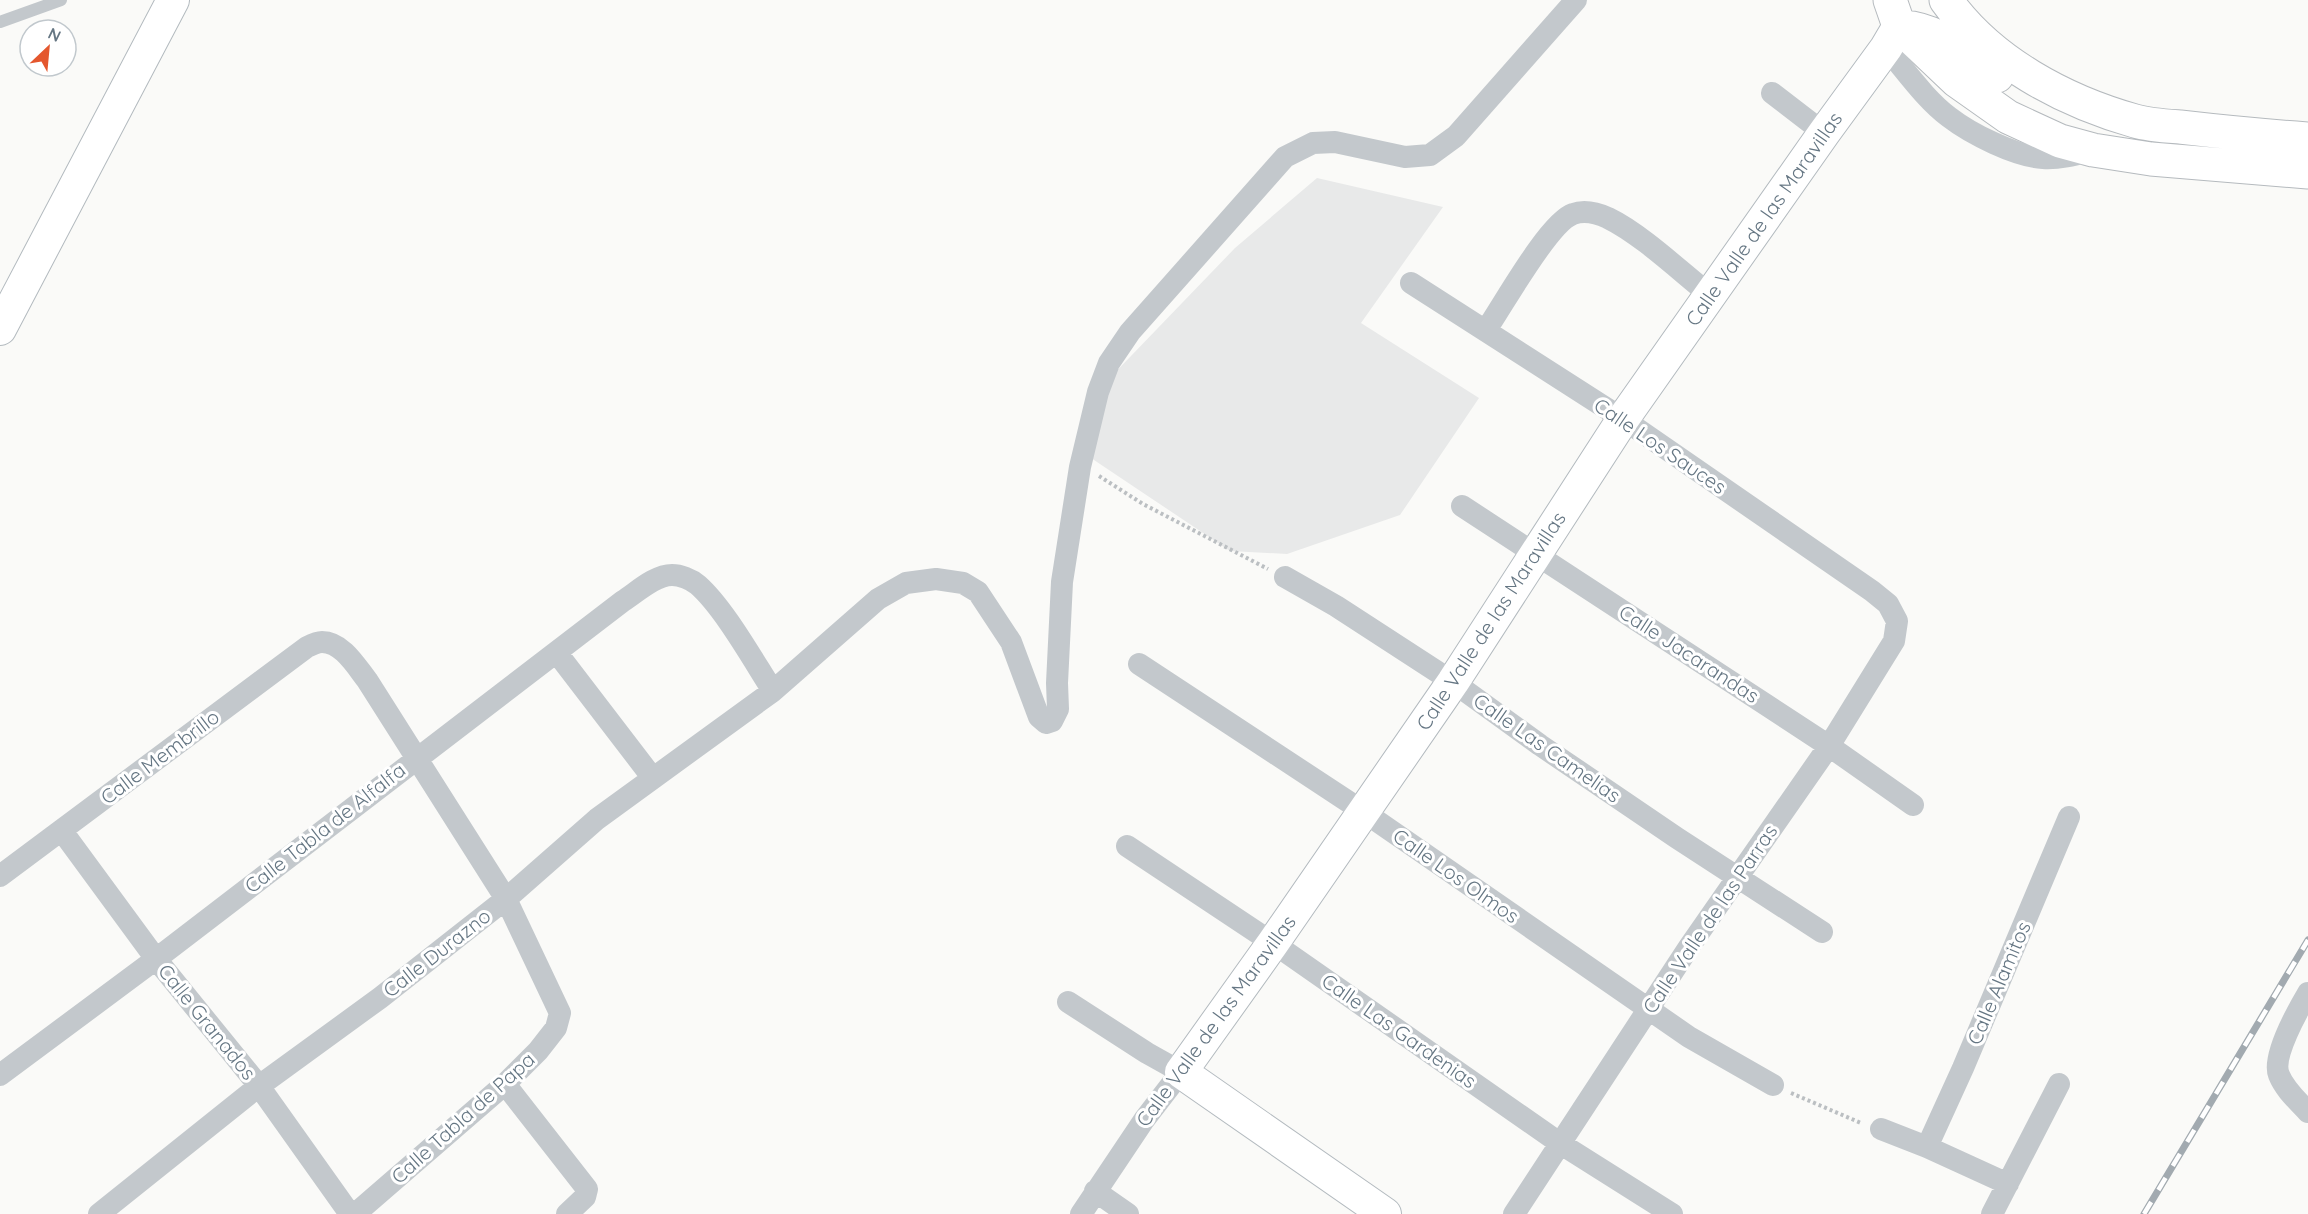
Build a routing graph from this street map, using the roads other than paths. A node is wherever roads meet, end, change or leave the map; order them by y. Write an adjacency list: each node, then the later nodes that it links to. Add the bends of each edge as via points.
1 (61, 0): 6 (lane)
2 (1576, 0): 24 (street, Calle Durazno, via 1456,136 1430,155 1405,157 1335,142 1312,143 1285,157 1130,332 1109,363 1098,392 1080,467 1062,582 1058,709 1053,721 1046,723 1039,717 1011,642 978,592 963,583 936,579 906,583 878,599)
3 (1946, 0): 8 (main road, via 1987,44 2031,78 2079,102)
4 (171, 4): 14 (street)
5 (1895, 18): 8 (main road, via 1950,43 2043,105 2085,121); 9 (street, Calle Valle de las Maravillas); 11 (main road, via 1957,81 2008,117 2060,141 2151,159)
6 (0, 22)
7 (1772, 93): 9 (street)
8 (2137, 122): 10 (main road)
9 (1824, 133): 13 (street, Calle Valle de las Maravillas)
10 (2308, 139)
11 (2308, 172)
12 (1411, 283): 15 (street, Calle Los Sauces)
13 (1710, 295): 15 (street, via 1608,218 1588,212 1571,214 1545,241); 16 (street, Calle Valle de las Maravillas)
14 (0, 329)
15 (1486, 330): 16 (street, Calle Los Sauces)
16 (1623, 419): 18 (street, Calle Valle de las Maravillas); 20 (street, Calle Los Sauces, via 1872,591 1888,604)
17 (1462, 506): 18 (street, Calle Jacarandas)
18 (1537, 553): 23 (street, Calle Valle de las Maravillas); 25 (street, Calle Jacarandas)
19 (1285, 578): 23 (street, Calle Las Camelias, via 1336,606)
20 (1897, 621): 25 (street, Calle Valle de las Parras, via 1894,641)
21 (556, 653): 24 (street, Calle Tabla de Alfalfa, via 651,583 670,575 683,577 696,584 727,622); 26 (street, Calle Tabla de Alfalfa); 27 (street)
22 (1139, 664): 29 (street, Calle Los Olmos)
23 (1453, 682): 29 (street, Calle Valle de las Maravillas); 34 (street, Calle Las Camelias, via 1550,752)
24 (773, 691): 27 (street, Calle Durazno)
25 (1829, 746): 28 (street, Calle Jacarandas); 34 (street, Calle Valle de las Parras)
26 (417, 758): 31 (street, Calle Membrillo, via 348,656 322,642 289,659); 35 (street); 38 (street, Calle Tabla de Alfalfa)
27 (652, 777): 35 (street, Calle Durazno, via 597,819)
28 (1913, 805)
29 (1364, 812): 37 (street, Calle Valle de las Maravillas); 41 (street, Calle Los Olmos)
30 (2069, 817): 51 (street, Calle Alamitos)
31 (62, 831): 33 (street, Calle Membrillo); 38 (street, Calle Granados)
32 (1126, 846): 37 (street, Calle Las Gardenias)
33 (0, 876)
34 (1738, 876): 36 (street, Calle Las Camelias); 41 (street, Calle Valle de las Parras)
35 (506, 899): 44 (street, Calle Tabla de Papa, via 560,1013 556,1028); 47 (street, Calle Durazno)
36 (1822, 932)
37 (1273, 943): 42 (street, Calle Valle de las Maravillas); 50 (street, Calle Las Gardenias)
38 (156, 959): 43 (street, Calle Tabla de Alfalfa); 47 (street, Calle Granados)
39 (2308, 993): 48 (street, via 2286,1036 2278,1074)
40 (1068, 1002): 42 (street)
41 (1648, 1009): 46 (street, Calle Los Olmos); 50 (street, Calle Valle de las Parras)
42 (1181, 1072): 53 (street, Calle Valle de las Maravillas); 60 (street)
43 (0, 1075)
44 (505, 1084): 56 (street, Calle Tabla de Papa); 57 (street, via 587,1189 585,1197)
45 (2059, 1084): 52 (street)
46 (1773, 1085)
47 (259, 1086): 54 (street, Calle Durazno); 55 (street, Calle Granados)
48 (2308, 1112)
49 (1881, 1130): 51 (street)
50 (1561, 1144): 61 (street, Calle Valle de las Parras); 62 (street, Calle Las Gardenias)
51 (1927, 1147): 52 (street)
52 (2008, 1184): 63 (street)
53 (1095, 1191): 58 (street, Calle Valle de las Maravillas); 59 (street)
54 (99, 1214)
55 (350, 1214)
56 (355, 1214)
57 (567, 1214)
58 (1081, 1214)
59 (1128, 1214)
60 (1385, 1214)
61 (1514, 1214)
62 (1672, 1214)
63 (1992, 1214)

